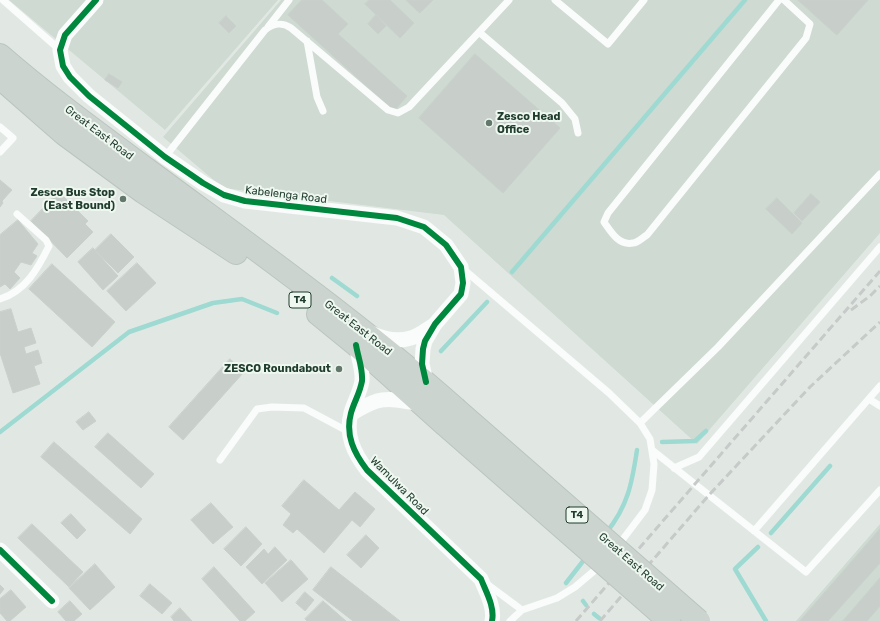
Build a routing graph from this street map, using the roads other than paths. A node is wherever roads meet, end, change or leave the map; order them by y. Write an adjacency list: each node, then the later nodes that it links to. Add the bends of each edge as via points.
1 (3, 0): 12 (lane)
2 (96, 0): 12 (street, via 66,35)
3 (289, 0): 9 (lane)
4 (509, 0): 10 (lane)
5 (555, 0): 6 (lane, via 608,44)
6 (644, 0)
7 (779, 0): 8 (lane, via 608,213 604,222 613,235 623,243 634,244 647,235 806,38 810,24)
8 (784, 0)
9 (265, 30): 11 (lane, via 274,24 286,24); 19 (lane)
10 (479, 32): 11 (lane, via 409,107 398,113 388,110); 17 (lane, via 562,103 575,119)
11 (307, 41): 15 (lane)
12 (60, 50): 19 (street, Kabelenga Road, via 63,66 74,82)
13 (0, 55): 26 (main road, Great East Road / T4)
14 (0, 80): 26 (main road, Great East Road / T4, via 64,134 143,192)
15 (322, 111)
16 (0, 127): 18 (lane, via 13,138)
17 (578, 133)
18 (0, 152)
19 (165, 157): 23 (street, Kabelenga Road, via 224,195 245,201 397,218 424,227 446,245)
20 (880, 174): 34 (lane, via 718,348)
21 (17, 214): 24 (lane, via 46,240 49,246 36,272 18,290)
22 (880, 247): 38 (lane, via 698,457)
23 (461, 267): 25 (street, via 461,294); 34 (lane)
24 (0, 299)
25 (435, 324): 26 (street, via 412,338 395,340); 27 (street, via 423,349 422,364)
26 (358, 337): 27 (main road, Great East Road / T4); 30 (main road, Great East Road / T4); 32 (street, Wamulwa Road, via 362,380)
27 (426, 382): 33 (main road, Great East Road / T4)
28 (880, 386): 29 (lane)
29 (869, 399): 31 (lane); 40 (lane)
30 (422, 404): 32 (street, via 385,399); 33 (main road, Great East Road / T4)
31 (880, 406)
32 (351, 414): 35 (street, Wamulwa Road)
33 (450, 416): 47 (main road, Great East Road / T4, bridge); 48 (main road, Great East Road / T4, bridge)
34 (640, 423): 36 (lane, via 650,439)
35 (349, 432): 37 (lane, via 304,408 257,409); 42 (street, Wamulwa Road, via 354,452 367,470)
36 (652, 450): 38 (lane); 44 (lane, via 652,490 645,510 629,532 609,556 575,587 557,598)
37 (220, 460)
38 (674, 468): 40 (lane)
39 (880, 490): 40 (lane, via 806,572)
40 (754, 531)
41 (0, 550): 43 (street)
42 (481, 580): 44 (lane); 45 (street, Wamulwa Road, via 490,601)
43 (52, 601)
44 (522, 610): 46 (lane)
45 (492, 621)
46 (510, 621)
47 (668, 621)
48 (698, 621)

